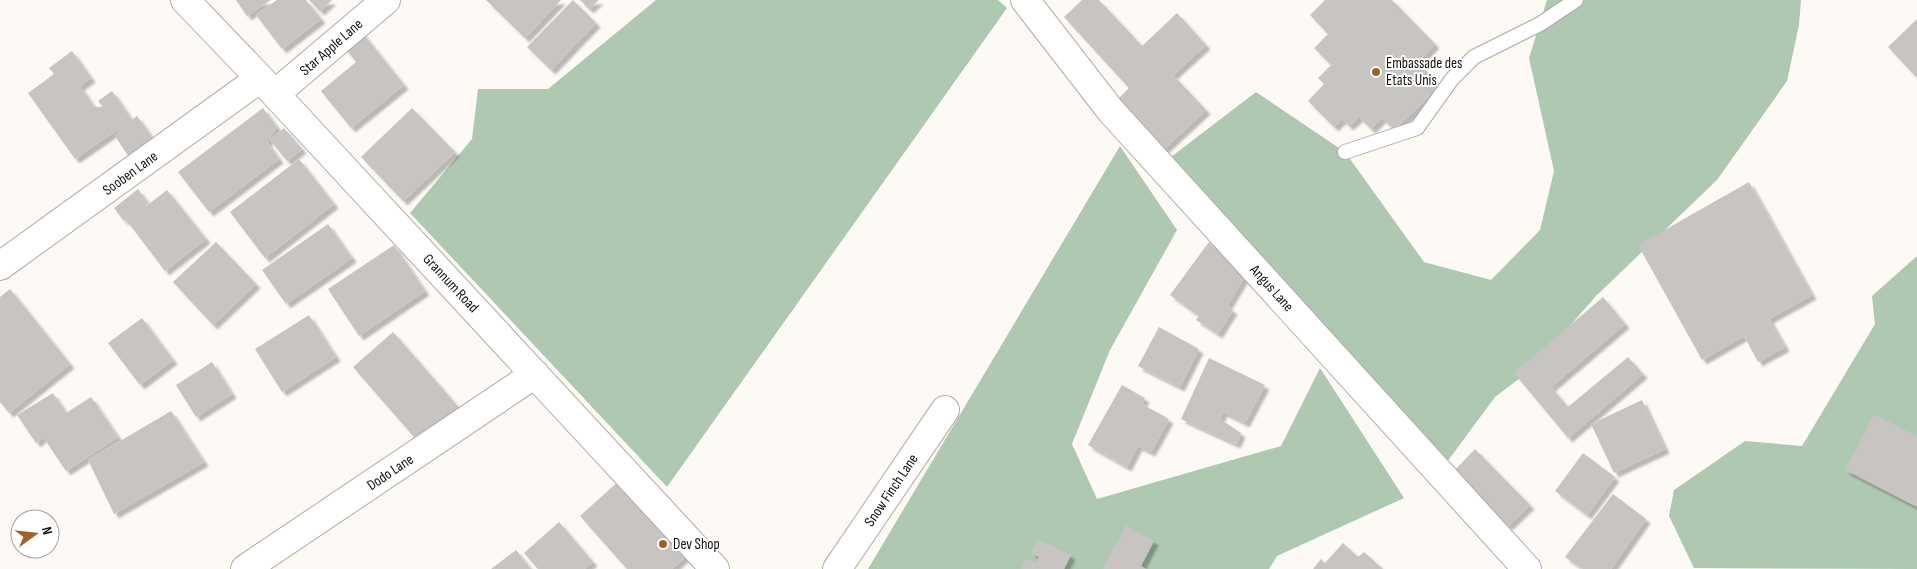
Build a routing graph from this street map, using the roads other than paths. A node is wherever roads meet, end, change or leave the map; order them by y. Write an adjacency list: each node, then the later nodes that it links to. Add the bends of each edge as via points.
1 (185, 0): 5 (street, Grannum Road)
2 (386, 0): 5 (street, Star Apple Lane)
3 (1025, 0): 13 (street, Angus Lane, via 1111,111)
4 (1576, 0): 6 (lane, via 1540,24 1474,57 1452,79 1417,128)
5 (267, 86): 7 (street, Sooben Lane); 8 (street, Grannum Road)
6 (1345, 152)
7 (0, 266)
8 (535, 374): 10 (street, Dodo Lane); 11 (street, Grannum Road)
9 (945, 410): 12 (street, Snow Finch Lane)
10 (244, 569)
11 (714, 569)
12 (837, 569)
13 (1527, 569)

